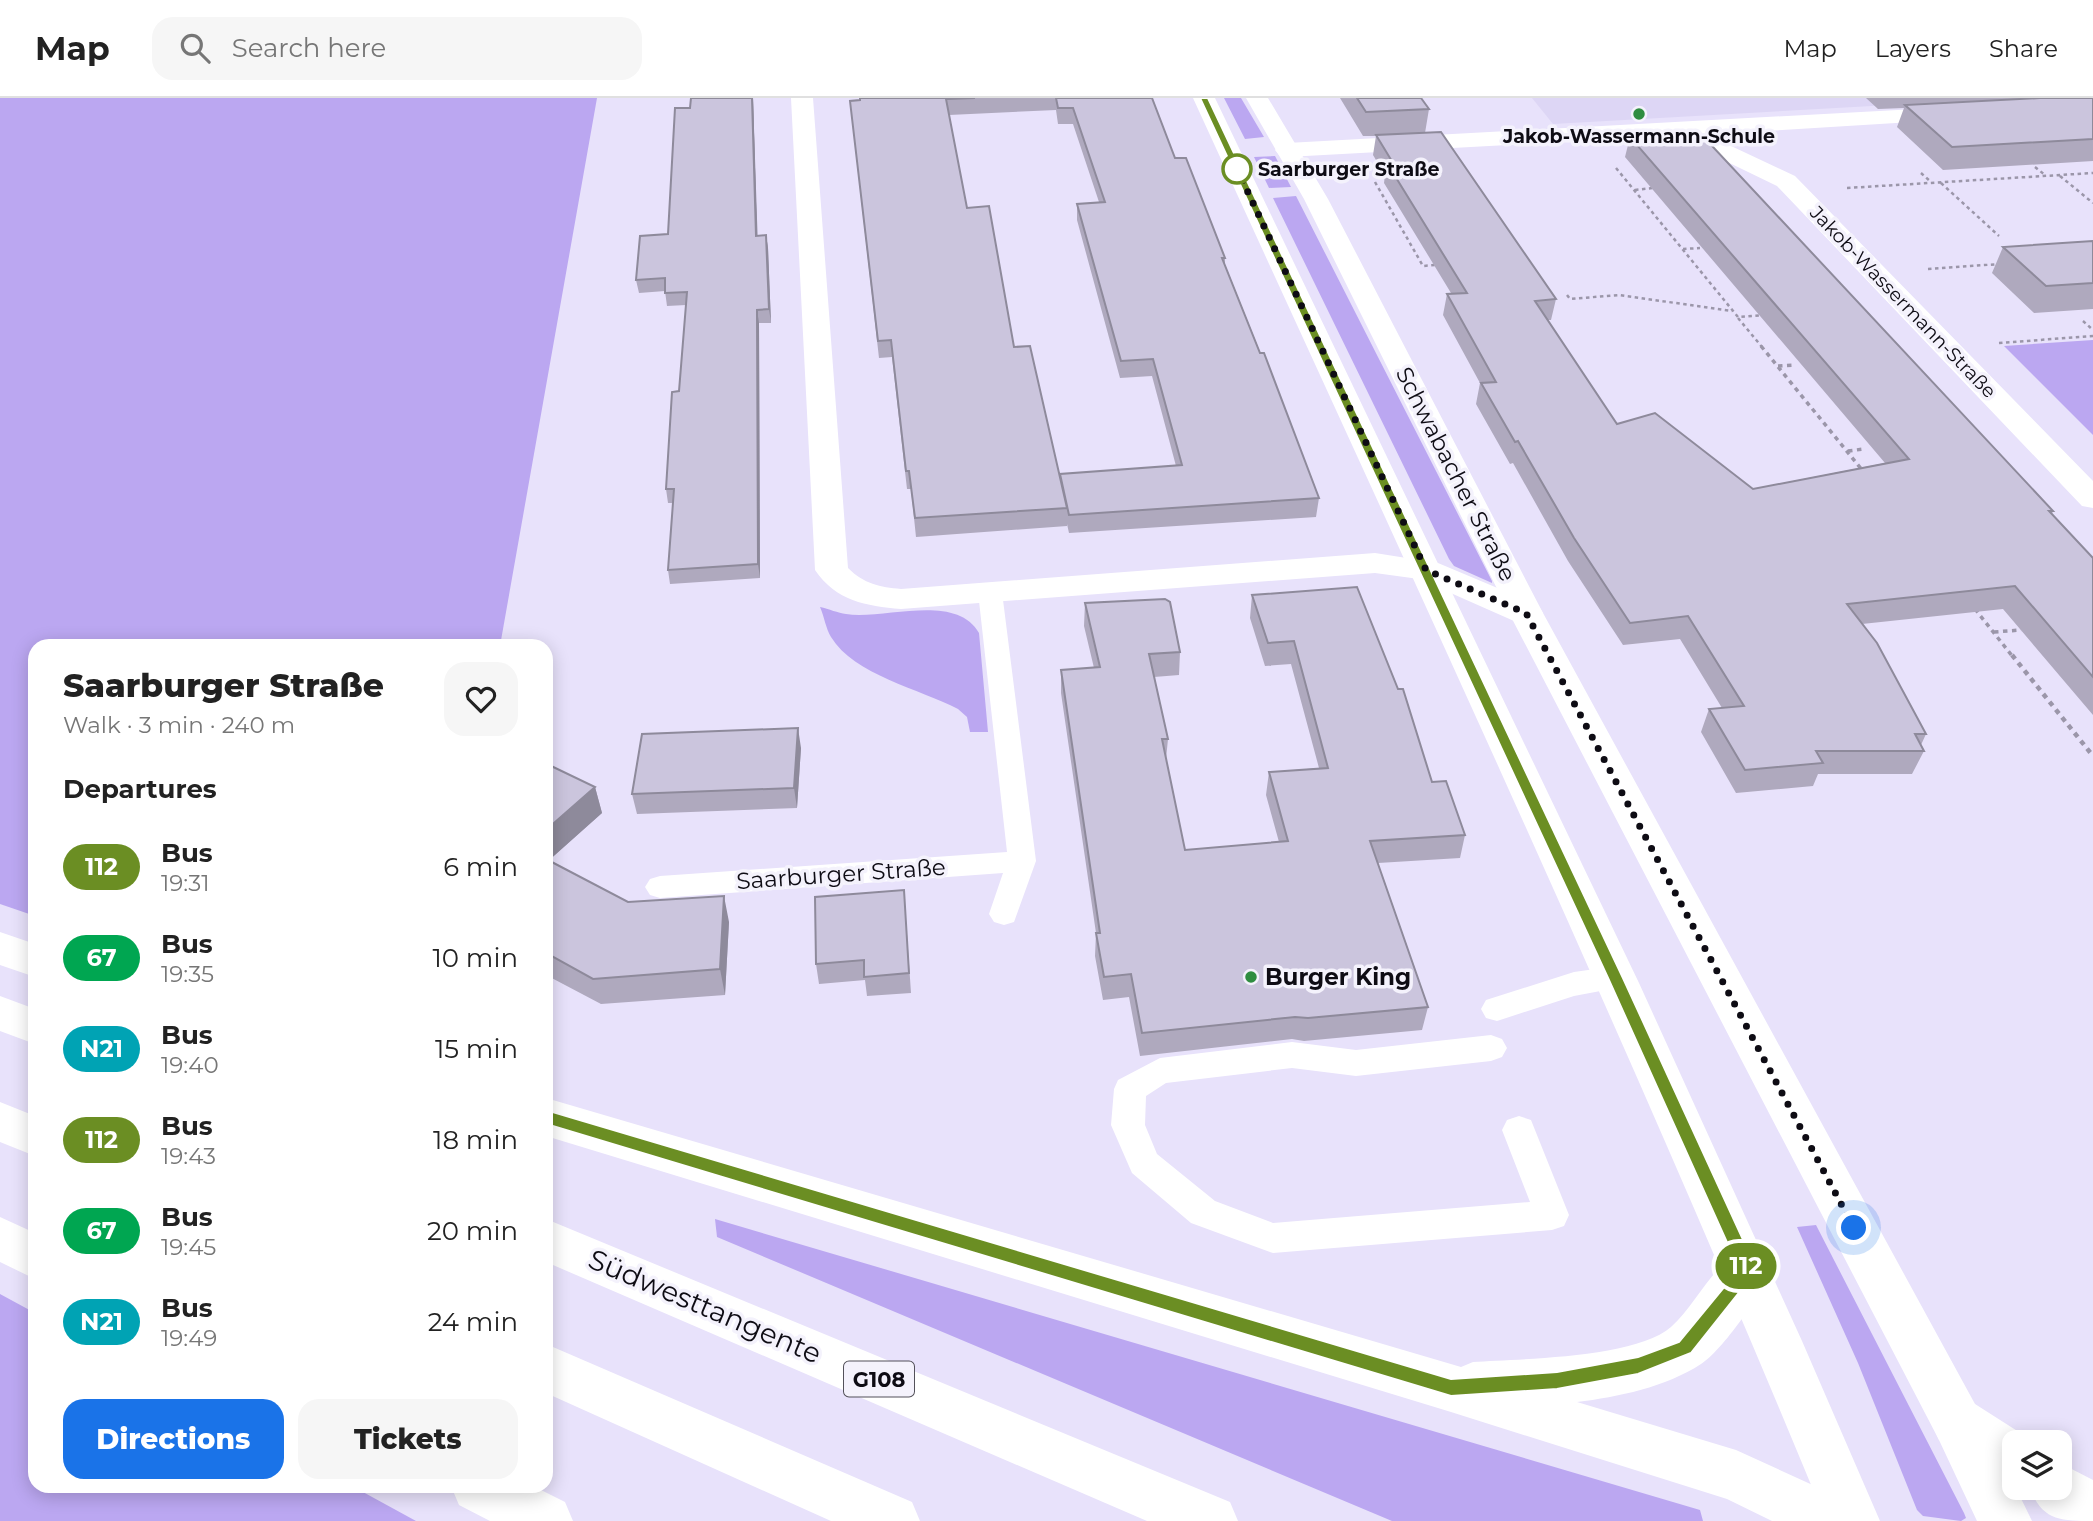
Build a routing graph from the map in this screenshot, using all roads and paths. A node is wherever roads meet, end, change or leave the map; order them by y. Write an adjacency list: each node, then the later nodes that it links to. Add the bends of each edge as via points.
1 (802, 98): 43 (main road, via 832,570 844,585 867,596 901,599)
2 (1204, 98): 42 (main road)
3 (1257, 98): 7 (main road, Schwabacher Straße)
4 (1982, 113): 5 (main road)
5 (1696, 128): 6 (main road); 41 (main road, Jakob-Wassermann-Straße, via 1721,150 1786,181)
6 (1588, 133): 7 (main road); 18 (path)
7 (1287, 150): 45 (main road, Schwabacher Straße)
8 (2035, 166): 12 (path)
9 (1921, 173): 14 (path)
10 (2093, 173): 11 (path)
11 (2059, 175): 12 (path); 20 (path)
12 (2046, 176): 15 (path)
13 (1375, 182): 21 (path)
14 (1931, 183): 15 (path); 17 (path)
15 (1941, 183): 22 (path)
16 (1653, 188): 18 (path)
17 (1836, 189)
18 (1634, 190): 24 (path)
19 (1397, 203): 21 (path)
20 (2093, 203)
21 (1388, 204): 26 (path, via 1423,266)
22 (1999, 236)
23 (1700, 248): 24 (path)
24 (1682, 249): 29 (path)
25 (2004, 264): 27 (path)
26 (1435, 265)
27 (1926, 269)
28 (1567, 295): 29 (path, via 1570,299 1619,295)
29 (1732, 311): 31 (path)
30 (1775, 315): 31 (path)
31 (1738, 317): 37 (path)
32 (2083, 321): 33 (path)
33 (2093, 330)
34 (2093, 336): 35 (path)
35 (1988, 344)
36 (1796, 365): 37 (path)
37 (1777, 366): 39 (path)
38 (1864, 449): 39 (path)
39 (1847, 451): 40 (path)
40 (1864, 472)
41 (2093, 499)
42 (1426, 570): 43 (main road, via 1375,563); 45 (main road); 54 (main road)
43 (990, 592): 49 (lane)
44 (1970, 602): 47 (path)
45 (1526, 613): 69 (main road, Schwabacher Straße)
46 (2021, 630): 47 (path)
47 (1994, 632): 48 (path)
48 (2092, 754)
49 (1022, 861): 50 (lane, Saarburger Straße); 51 (lane)
50 (660, 887)
51 (1004, 914)
52 (0, 948): 53 (main road)
53 (28, 958)
54 (1616, 978): 55 (lane, via 1574,985); 66 (main road)
55 (1497, 1009)
56 (0, 1013): 57 (main road)
57 (28, 1024)
58 (1491, 1048): 61 (lane, via 1356,1063 1292,1055 1160,1071 1130,1089 1128,1125 1144,1163 1203,1212 1273,1238 1552,1215)
59 (553, 1119): 68 (main road)
60 (0, 1121): 62 (main road)
61 (1519, 1130)
62 (28, 1134)
63 (0, 1238): 65 (main road)
64 (553, 1243): 76 (main road, Südwesttangente / G108)
65 (28, 1252)
66 (1748, 1270): 68 (main road, via 1685,1348 1638,1366 1557,1381); 78 (main road)
67 (553, 1371): 75 (main road)
68 (1451, 1388): 77 (main road, via 1736,1476)
69 (1957, 1422): 70 (main road); 79 (main road, Schwabacher Straße)
70 (2002, 1452)
71 (492, 1493): 74 (main road)
72 (2072, 1498): 73 (main road)
73 (2093, 1511)
74 (546, 1521)
75 (893, 1521)
76 (1210, 1521)
77 (1831, 1521)
78 (1853, 1521)
79 (2005, 1521)

